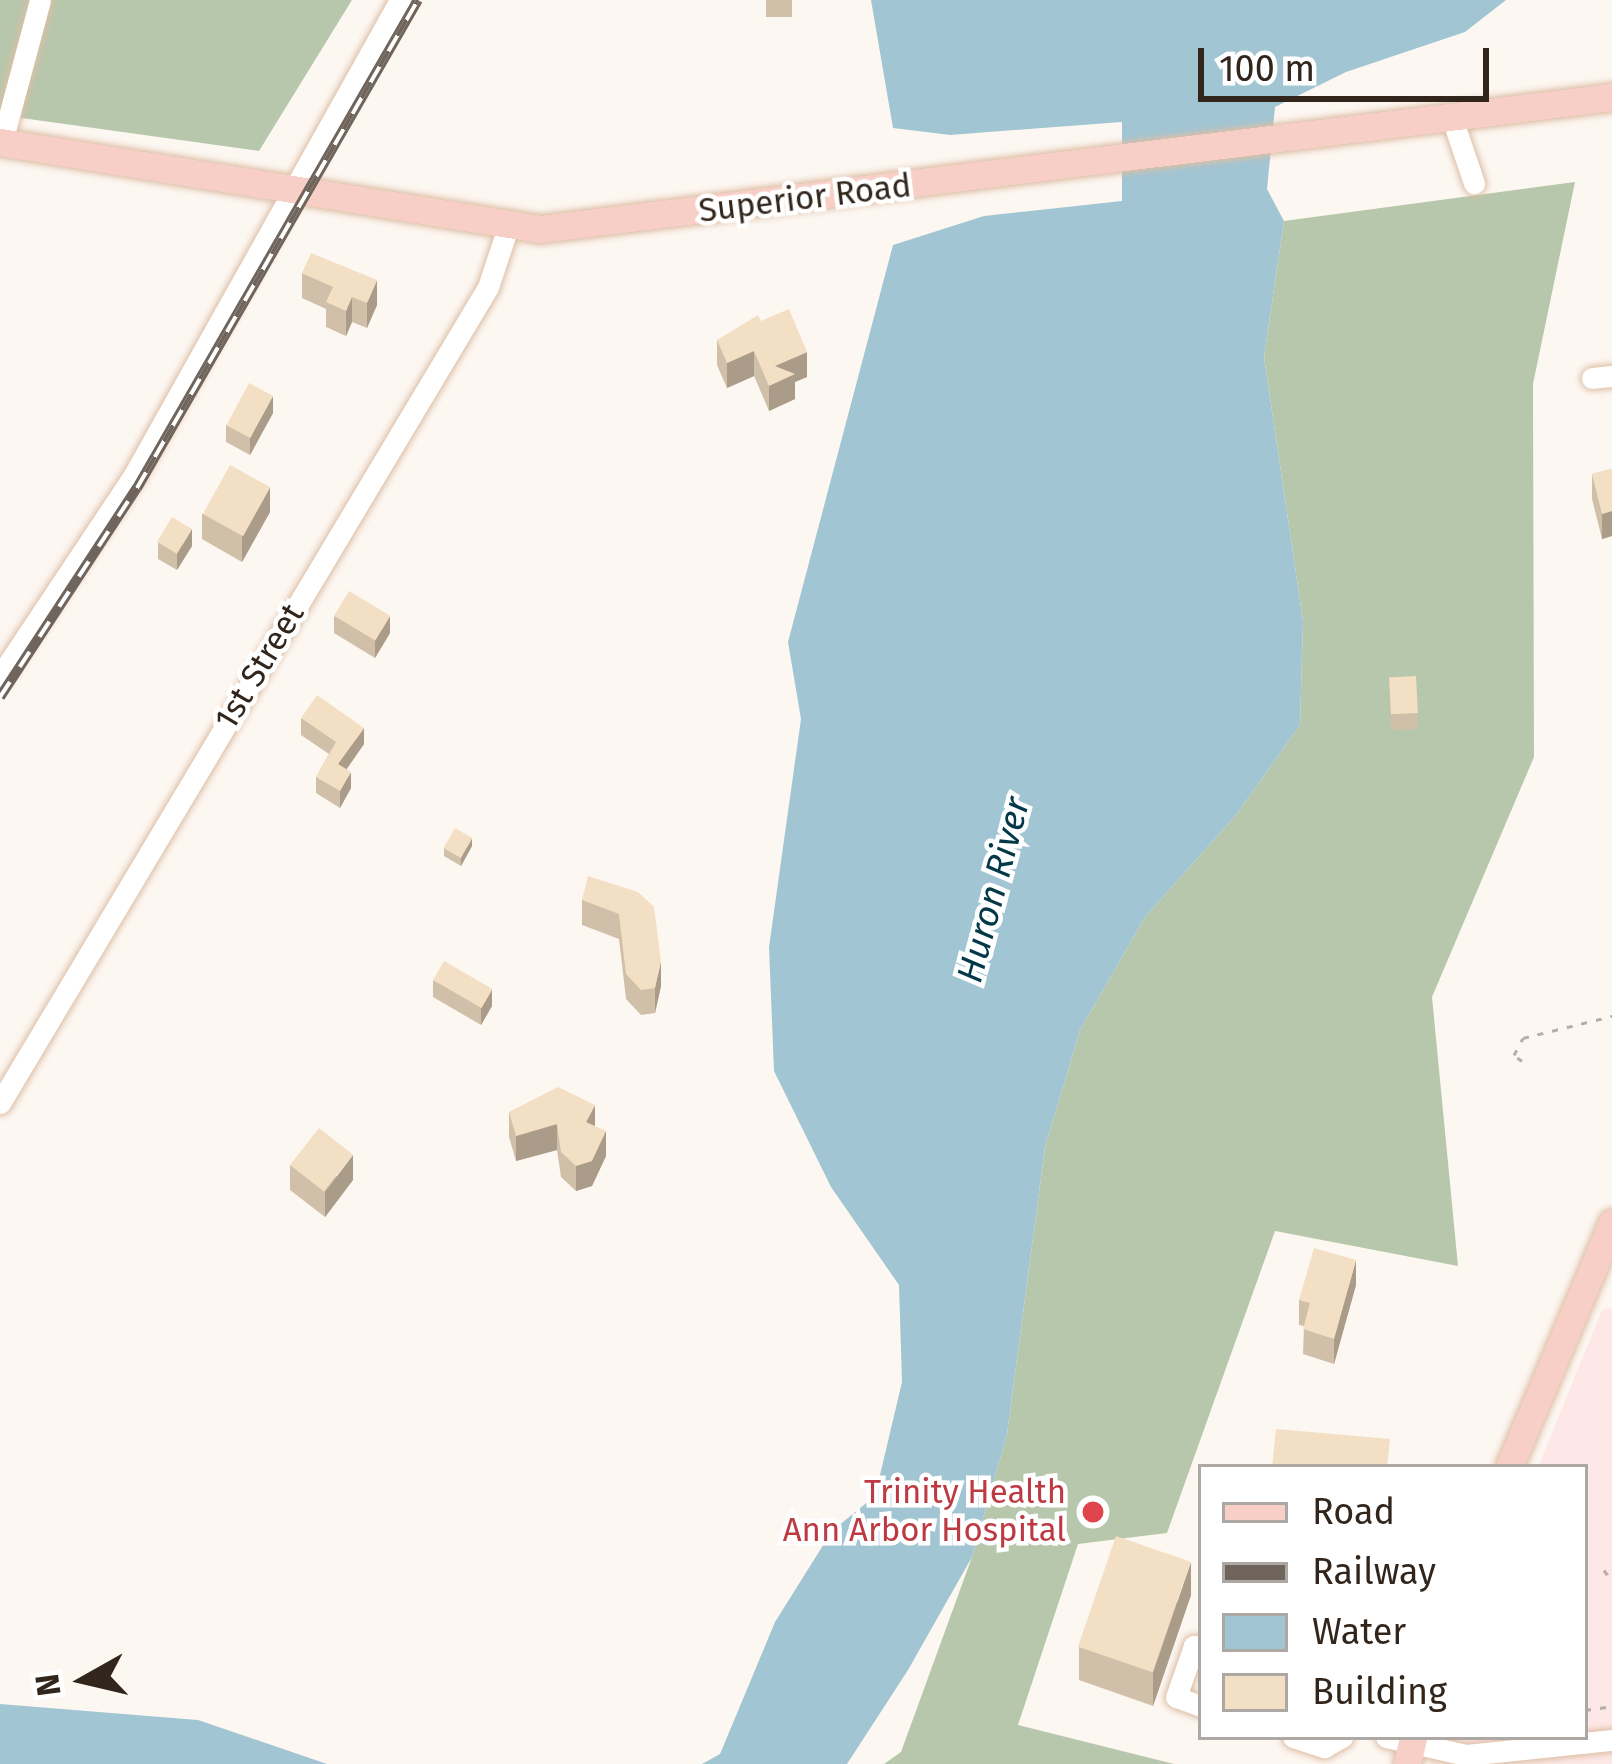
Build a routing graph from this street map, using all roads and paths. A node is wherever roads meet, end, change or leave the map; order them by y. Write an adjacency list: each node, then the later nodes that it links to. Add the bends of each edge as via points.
1 (40, 0): 5 (street)
2 (400, 0): 7 (street)
3 (1612, 97): 4 (main road, Superior Road)
4 (1452, 118): 6 (street); 8 (main road, Superior Road, via 611,224)
5 (1, 142): 7 (main road, Superior Road)
6 (1474, 183)
7 (292, 191): 8 (main road, Superior Road); 9 (street, via 134,475)
8 (508, 227): 12 (street, 1st Street, via 488,287)
9 (0, 676)
10 (1612, 1016): 11 (path, via 1523,1038 1514,1055)
11 (1522, 1061)
12 (0, 1103)
13 (1612, 1222): 14 (main road)
14 (1510, 1464)
15 (1604, 1570): 16 (path)
16 (1612, 1581)
17 (1198, 1648): 18 (street, via 1176,1697)
18 (1198, 1705)
19 (1301, 1740): 20 (street, via 1324,1748)
20 (1337, 1740)
21 (1612, 1740): 22 (street, via 1466,1755)
22 (1404, 1745)

